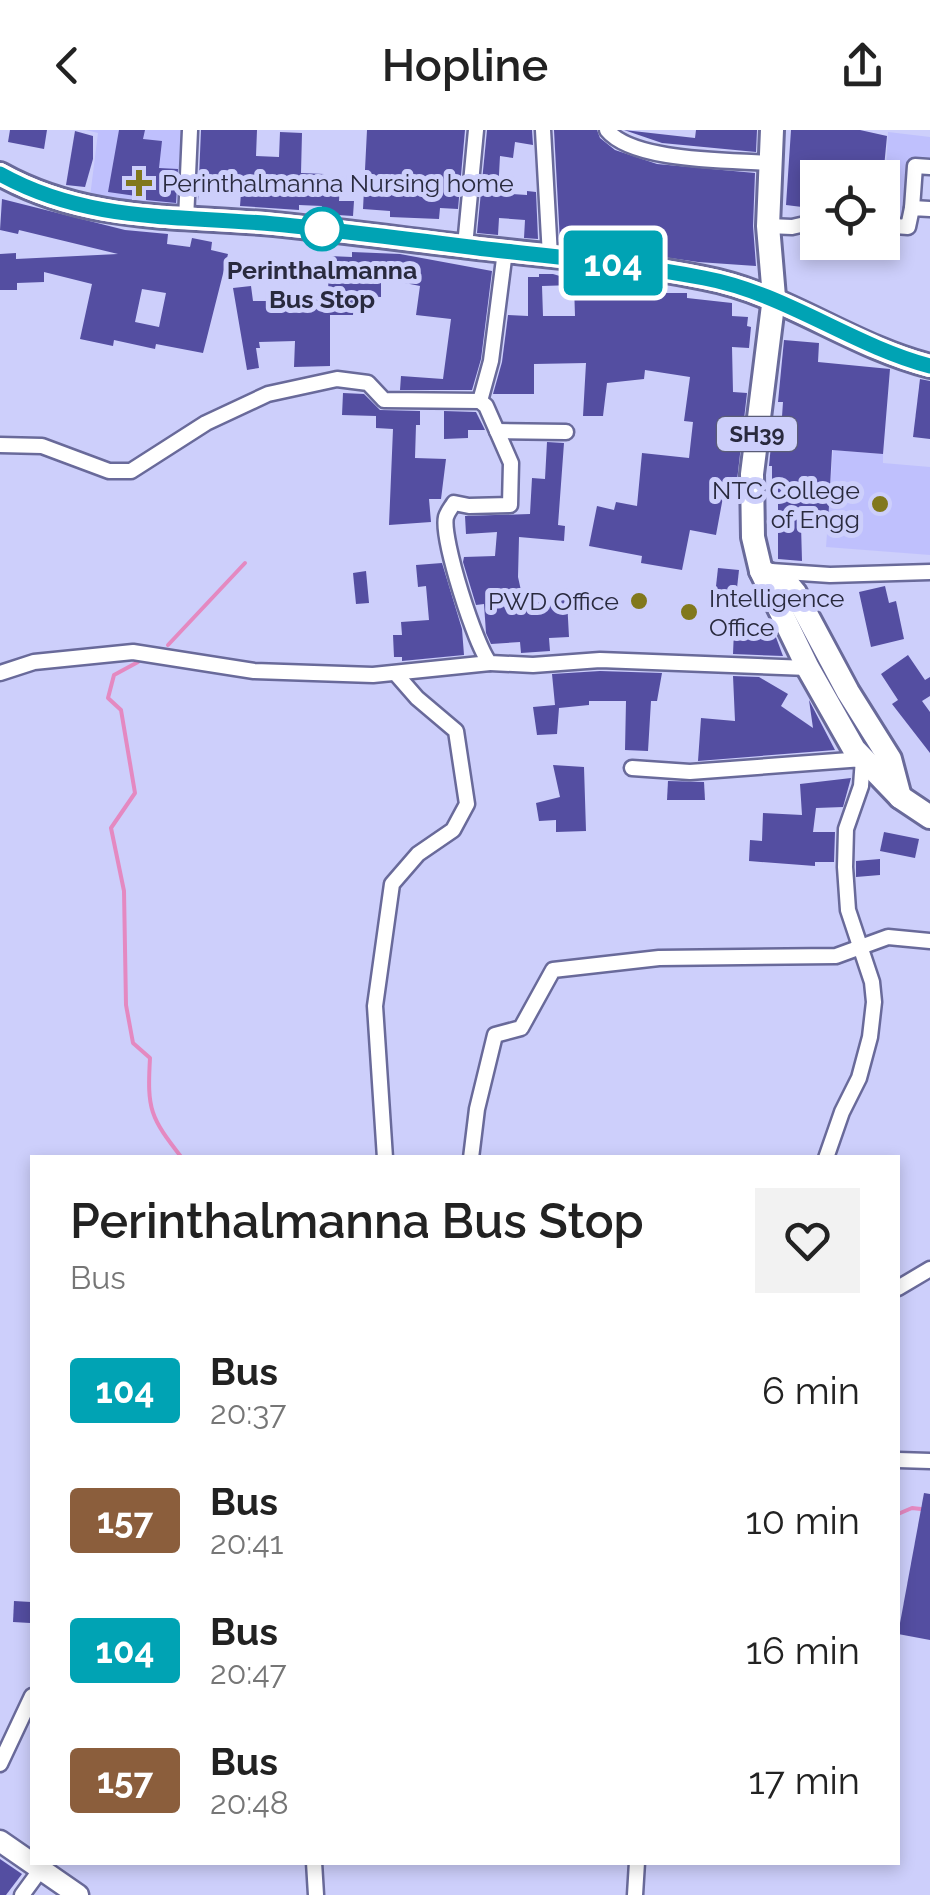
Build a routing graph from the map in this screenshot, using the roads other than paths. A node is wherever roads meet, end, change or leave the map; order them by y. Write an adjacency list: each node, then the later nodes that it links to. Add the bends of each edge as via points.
1 (190, 130): 11 (street)
2 (476, 130): 15 (street)
3 (543, 130): 17 (street)
4 (607, 130): 6 (street, via 630,146)
5 (772, 130): 6 (main road)
6 (770, 163): 13 (main road)
7 (930, 167): 9 (street, via 916,166)
8 (0, 174): 11 (main road, via 81,206)
9 (912, 208): 10 (street); 14 (street, via 908,227)
10 (930, 209)
11 (186, 220): 15 (main road)
12 (800, 225): 13 (street)
13 (768, 226): 18 (main road)
14 (900, 226)
15 (464, 246): 16 (main road)
16 (504, 251): 17 (main road); 20 (street)
17 (550, 256): 18 (main road, via 706,278)
18 (774, 297): 19 (main road, via 858,341); 24 (main road, SH39, via 750,506)
19 (929, 367)
20 (480, 401): 21 (street); 23 (street, via 384,400 368,384 337,380 268,394 206,423 131,471 108,471 42,446)
21 (497, 431): 22 (street); 26 (street, via 511,463 510,504 454,503 446,519 453,569)
22 (566, 432)
23 (0, 445)
24 (761, 571): 25 (street); 27 (main road, SH39); 32 (main road, via 794,593 890,759)
25 (930, 572)
26 (490, 663): 27 (street); 29 (street)
27 (808, 668): 30 (main road, SH39)
28 (0, 673): 29 (street, via 34,662 133,652 254,671)
29 (396, 674): 36 (street, via 456,731 467,804 453,830 418,854 392,884 374,1006)
30 (863, 759): 31 (street, via 690,772); 32 (main road, SH39); 35 (street, via 846,830 848,910)
31 (632, 768)
32 (900, 797): 33 (main road)
33 (930, 817)
34 (930, 940): 35 (street, via 888,936)
35 (859, 949): 37 (street, via 836,956 648,958 553,970 521,1028 495,1035); 38 (street, via 872,982 870,1038)
36 (385, 1155)
37 (471, 1155)
38 (827, 1155)
39 (930, 1270): 40 (street)
40 (900, 1287)
41 (900, 1460): 42 (street)
42 (930, 1461)
43 (30, 1700): 44 (street)
44 (0, 1764)
45 (0, 1841): 46 (main road)
46 (30, 1857)
47 (30, 1865): 51 (street)
48 (41, 1865): 52 (main road)
49 (314, 1865): 53 (street)
50 (638, 1865): 54 (street)
51 (22, 1895)
52 (78, 1895)
53 (316, 1895)
54 (635, 1895)

